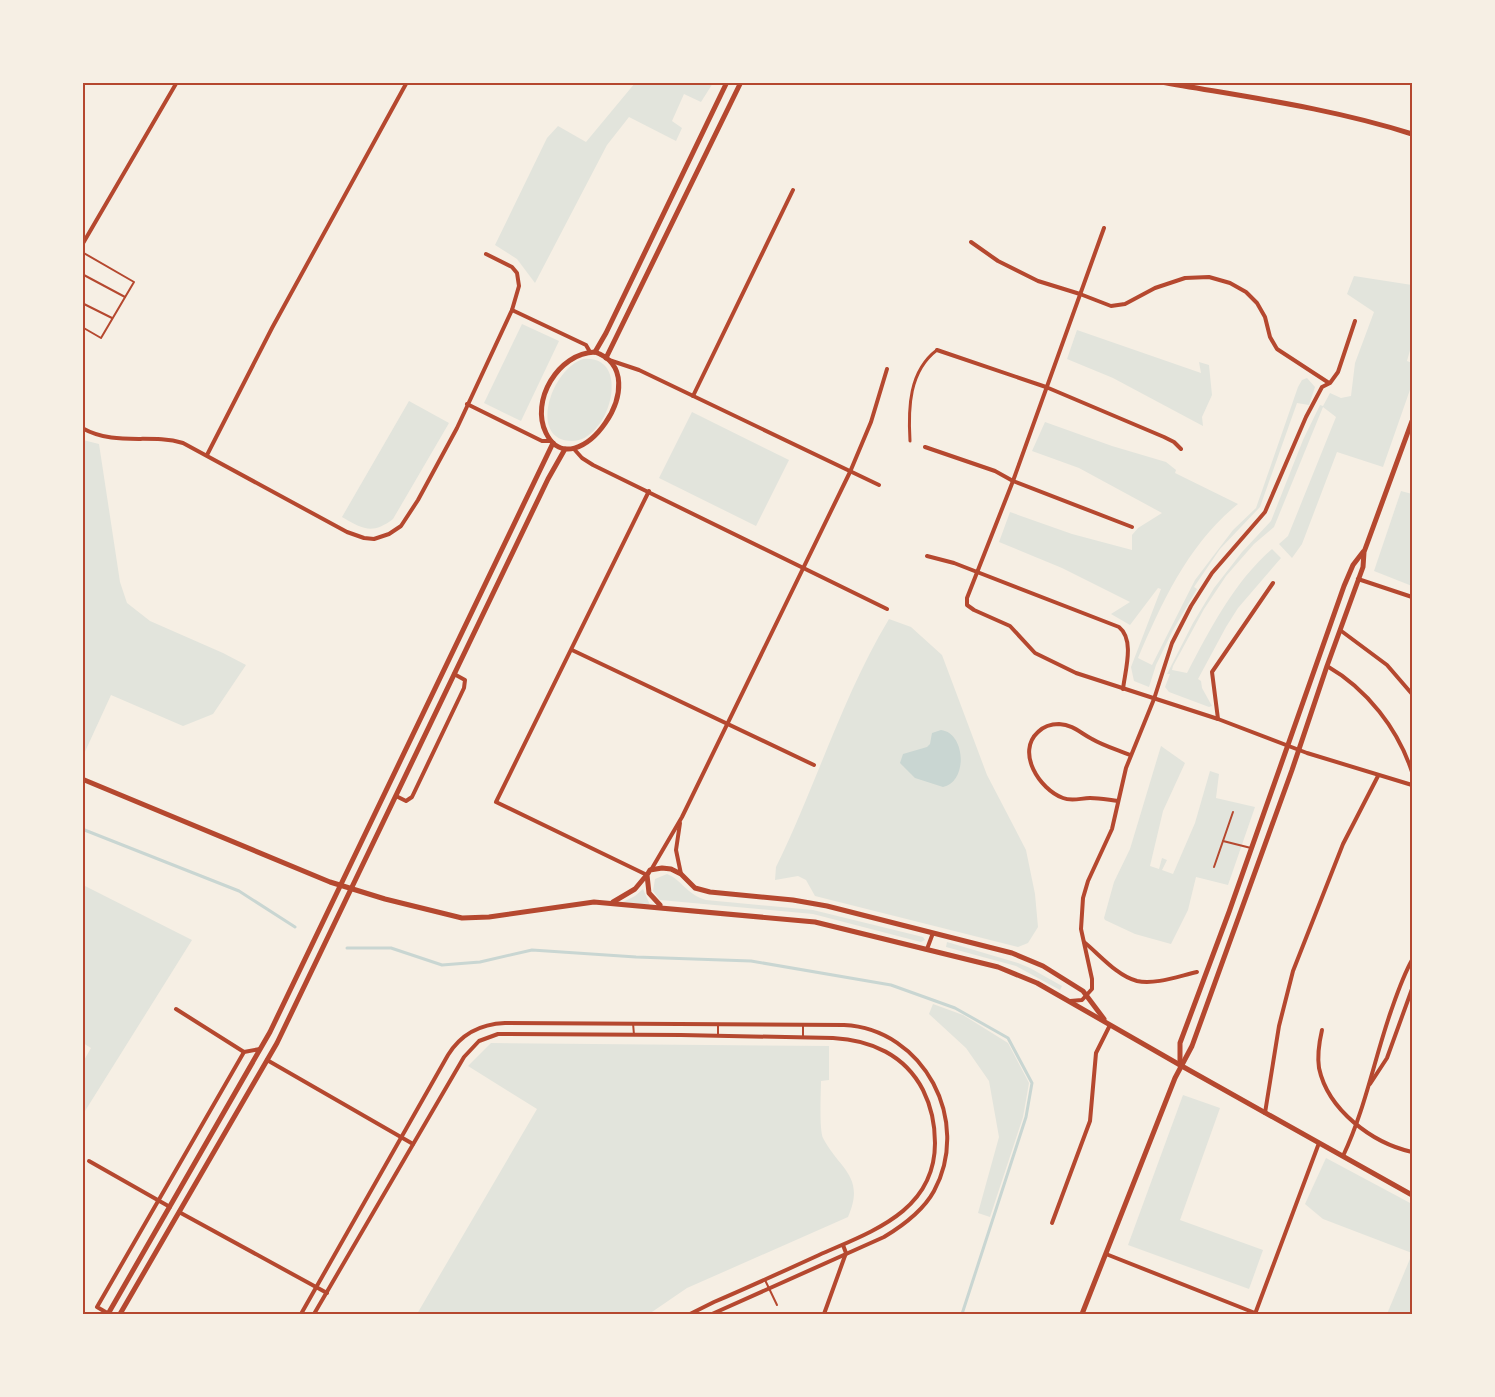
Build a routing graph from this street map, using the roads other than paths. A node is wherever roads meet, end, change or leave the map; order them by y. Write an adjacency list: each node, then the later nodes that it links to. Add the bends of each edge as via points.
1 (177, 82): 10 (street)
2 (407, 82): 37 (street)
3 (727, 82): 22 (street, via 603,339)
4 (741, 82): 23 (street)
5 (1161, 82): 6 (street, via 1320,110)
6 (1413, 134)
7 (793, 190): 27 (street)
8 (1104, 228): 14 (street)
9 (971, 242): 14 (street, via 998,261 1048,286)
10 (82, 245)
11 (82, 252): 15 (lane, via 134,282)
12 (486, 254): 17 (street, via 509,264 517,273 519,286)
13 (82, 274): 15 (lane)
14 (1080, 294): 25 (street, via 1117,306 1180,279 1209,277 1230,283 1257,303 1277,349); 26 (street)
15 (125, 297): 18 (lane)
16 (82, 303): 18 (lane)
17 (512, 310): 22 (street); 28 (street)
18 (112, 319): 20 (lane, via 101,338)
19 (1355, 321): 25 (street, via 1338,372)
20 (82, 327)
21 (937, 350): 26 (street); 31 (street, via 927,357 917,374 910,409)
22 (592, 352): 23 (street); 32 (street, via 568,362 550,382 542,417)
23 (607, 359): 27 (street); 35 (street, via 617,379 611,415 592,439)
24 (887, 369): 38 (street, via 872,422)
25 (1330, 384): 57 (street, via 1322,387 1306,417 1265,513 1218,565 1187,613 1170,649)
26 (1046, 387): 36 (street, via 1164,437); 39 (street)
27 (693, 396): 38 (street)
28 (467, 404): 32 (street, via 542,441); 37 (street, via 409,516 397,530 378,538 364,538 343,530)
29 (1413, 421): 43 (street)
30 (82, 428): 37 (street, via 113,439 177,441)
31 (910, 441)
32 (552, 442): 34 (street); 96 (street)
33 (925, 447): 39 (street)
34 (565, 449): 35 (street); 54 (street)
35 (574, 449): 41 (street, via 593,465)
36 (1181, 449)
37 (207, 455)
38 (850, 472): 40 (street); 45 (street)
39 (1013, 481): 42 (street); 46 (street)
40 (879, 485)
41 (649, 491): 45 (street); 52 (street)
42 (1132, 528)
43 (1364, 552): 47 (street); 60 (street, via 1344,586)
44 (927, 556): 46 (street)
45 (803, 567): 50 (street); 59 (street)
46 (977, 572): 55 (street, via 967,605 1010,626 1038,655); 55 (street, via 1119,627 1128,641)
47 (1358, 579): 49 (street); 51 (street)
48 (1273, 583): 58 (street, via 1212,672)
49 (1413, 597)
50 (887, 609)
51 (1339, 630): 53 (street); 56 (street, via 1387,665)
52 (572, 650): 59 (street); 75 (street, via 496,802)
53 (1327, 666): 61 (street); 64 (street, via 1357,688 1381,714)
54 (454, 674): 68 (street); 68 (street, via 465,680 464,688 411,797 406,801)
55 (1123, 689): 57 (street)
56 (1413, 694)
57 (1155, 699): 58 (street); 62 (street)
58 (1218, 719): 60 (street)
59 (729, 723): 63 (street); 71 (street)
60 (1288, 747): 61 (street); 73 (street)
61 (1299, 750): 65 (street); 99 (street, via 1192,1046)
62 (1130, 755): 69 (street); 69 (street, via 1060,724 1044,727 1028,746 1034,770 1060,797)
63 (814, 765)
64 (1413, 772)
65 (1377, 776): 67 (street); 101 (street, via 1343,844 1293,971 1277,1034)
66 (82, 779): 77 (street, via 330,882 448,916 482,918)
67 (1413, 785)
68 (396, 796): 98 (street)
69 (1118, 801): 80 (street, via 1112,828 1084,891 1080,919)
70 (1233, 812): 72 (lane)
71 (682, 817): 75 (street); 76 (street, via 676,850)
72 (1223, 841): 73 (lane); 74 (lane)
73 (1251, 848): 99 (street, via 1180,1043)
74 (1214, 867)
75 (648, 873): 76 (street, via 666,868); 77 (street, via 635,889); 78 (street, via 649,894)
76 (681, 874): 79 (street, via 692,885 710,892 827,906)
77 (611, 902): 78 (street)
78 (662, 907): 81 (street, via 815,922)
79 (933, 933): 81 (street); 85 (street, via 1022,956)
80 (1083, 941): 83 (street, via 1134,980 1152,981); 85 (street, via 1092,982)
81 (927, 949): 86 (street, via 1012,972)
82 (1413, 960): 100 (street, via 1380,1044)
83 (1197, 972)
84 (1413, 989): 100 (street, via 1387,1058)
85 (1088, 995): 86 (street); 91 (street)
86 (1069, 1001): 91 (street)
87 (176, 1010): 97 (street)
88 (633, 1023): 89 (street); 93 (lane); 103 (street, via 501,1024 473,1030 451,1050)
89 (718, 1024): 90 (street); 94 (lane)
90 (803, 1024): 95 (lane); 115 (street, via 857,1026 893,1039 926,1069 946,1114 945,1164 930,1198 900,1227)
91 (1110, 1024): 99 (street); 113 (street, via 1096,1053 1090,1121)
92 (1322, 1030): 102 (street, via 1318,1059 1323,1080 1336,1103)
93 (634, 1035): 94 (street); 105 (street, via 498,1034 484,1038 464,1057)
94 (718, 1035): 95 (street)
95 (803, 1037): 114 (street, via 856,1040 890,1053 918,1081 932,1119 934,1156 916,1198 902,1213)
96 (260, 1049): 97 (street); 111 (street)
97 (244, 1052): 110 (street)
98 (267, 1060): 103 (street); 112 (street)
99 (1180, 1065): 101 (street); 116 (street)
100 (1370, 1085): 102 (street)
101 (1265, 1113): 104 (street)
102 (1356, 1124): 106 (street, via 1382,1141); 107 (street)
103 (401, 1137): 105 (street); 118 (street)
104 (1319, 1143): 107 (street); 130 (street)
105 (413, 1144): 120 (street)
106 (1413, 1152)
107 (1343, 1156): 109 (street)
108 (89, 1161): 110 (street)
109 (1413, 1195)
110 (158, 1200): 111 (street); 122 (street, via 97,1307)
111 (170, 1207): 122 (street)
112 (179, 1212): 118 (street); 123 (street)
113 (1052, 1222)
114 (843, 1245): 115 (street); 117 (street)
115 (846, 1253): 119 (street); 128 (street)
116 (1106, 1254): 129 (street); 130 (street)
117 (765, 1280): 119 (lane); 126 (street)
118 (316, 1287): 120 (street); 124 (street)
119 (769, 1288): 121 (lane); 127 (street)
120 (327, 1293): 125 (street)
121 (777, 1305)
122 (109, 1314)
123 (120, 1314)
124 (301, 1314)
125 (314, 1314)
126 (690, 1314)
127 (712, 1314)
128 (824, 1314)
129 (1082, 1314)
130 (1255, 1314)

